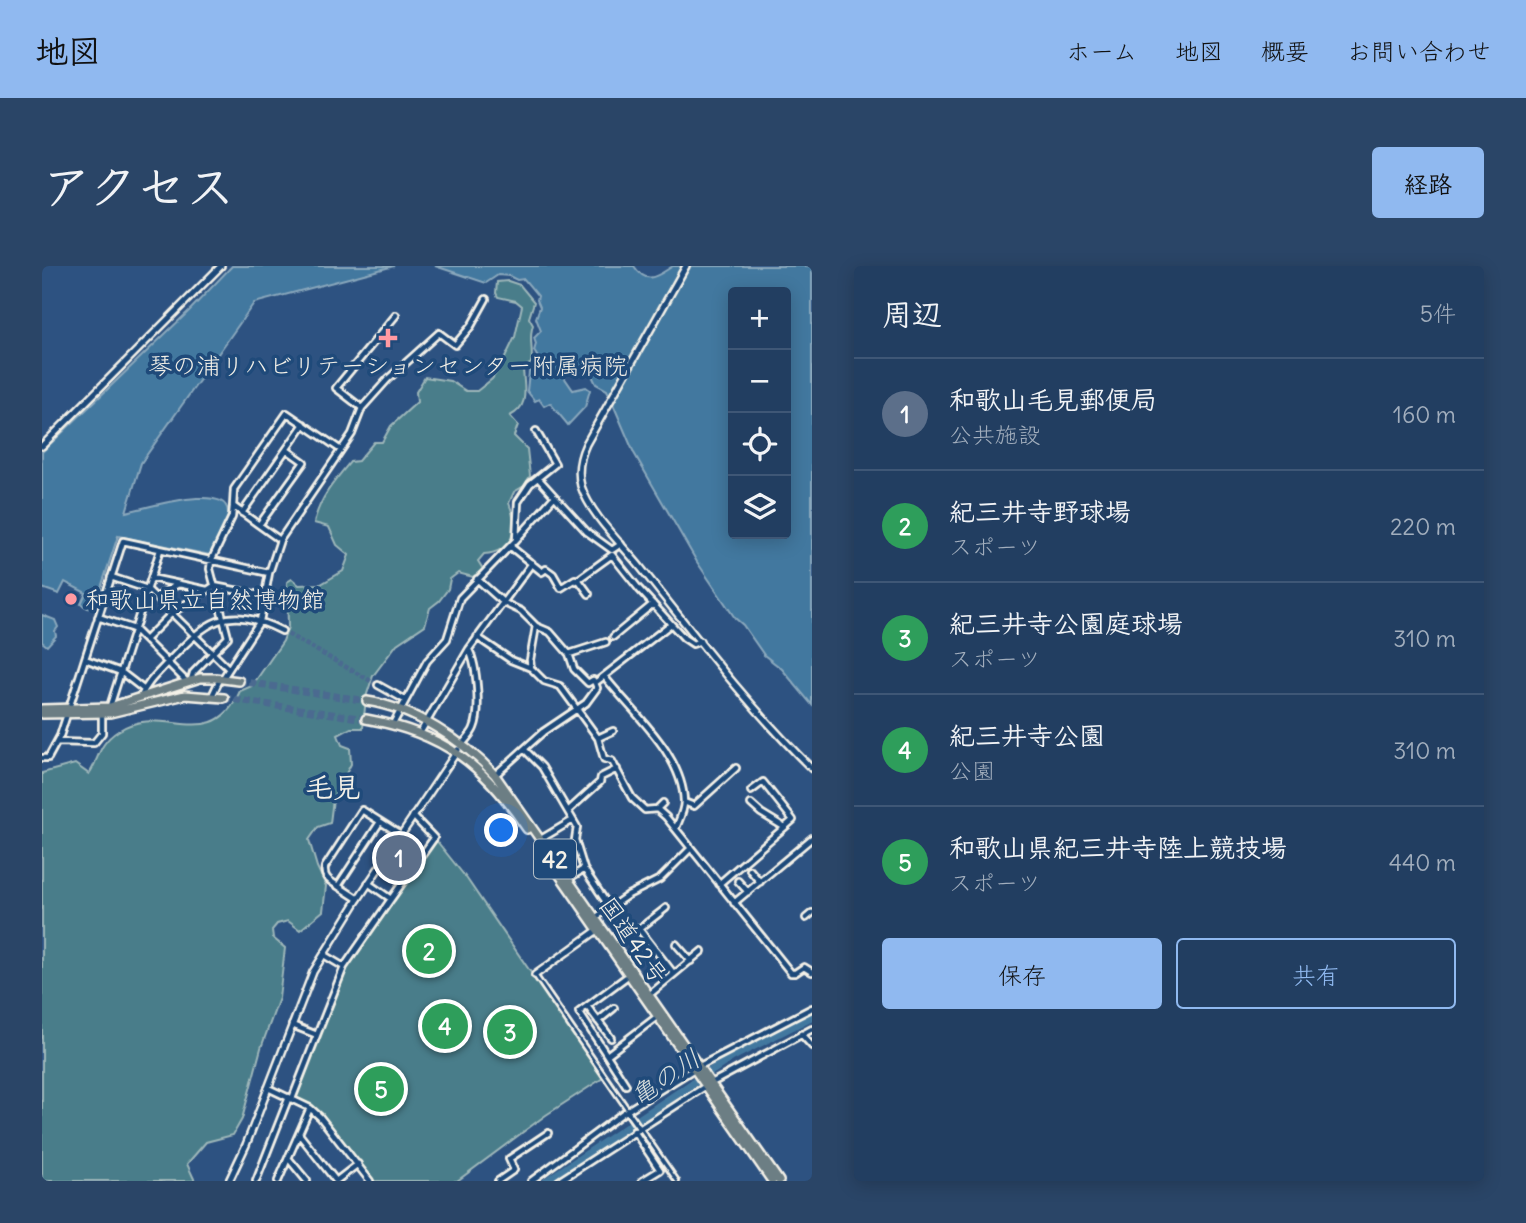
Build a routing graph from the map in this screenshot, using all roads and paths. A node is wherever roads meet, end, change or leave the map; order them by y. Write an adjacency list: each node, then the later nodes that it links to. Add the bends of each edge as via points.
1 (686, 266): 18 (street, via 583,450 579,468 582,488)
2 (220, 267): 8 (street)
3 (486, 299): 5 (street, via 455,345 439,333)
4 (396, 314): 5 (street, via 336,388)
5 (362, 408): 10 (street)
6 (304, 424): 9 (street); 10 (street); 13 (street, via 288,413 234,489)
7 (536, 431): 11 (street, via 555,462)
8 (42, 446)
9 (287, 450): 14 (street); 15 (street, via 304,462)
10 (341, 450): 16 (street)
11 (538, 478): 12 (street); 17 (street, via 518,502)
12 (554, 497): 17 (street); 21 (street)
13 (233, 506): 14 (street); 22 (street)
14 (243, 513): 15 (street)
15 (259, 525): 16 (street)
16 (280, 540): 24 (street)
17 (516, 540): 19 (street)
18 (621, 544): 21 (street); 50 (street)
19 (511, 547): 23 (street); 27 (street)
20 (160, 550): 22 (street); 25 (street, via 122,541); 26 (street)
21 (612, 552): 28 (street); 37 (street)
22 (211, 561): 24 (street); 30 (street)
23 (532, 563): 28 (street, via 553,574 561,588); 36 (street)
24 (269, 573): 34 (street)
25 (111, 577): 31 (street); 39 (street)
26 (151, 578): 29 (street); 31 (street)
27 (477, 579): 36 (street); 70 (street, via 460,598 447,639 427,661)
28 (578, 579): 33 (street)
29 (178, 584): 32 (street); 35 (street)
30 (214, 586): 32 (street); 34 (street); 40 (street)
31 (147, 589): 35 (street); 44 (street)
32 (207, 590): 38 (street)
33 (589, 594)
34 (265, 596): 41 (street)
35 (156, 598): 38 (street)
36 (504, 603): 43 (street, via 522,611); 47 (street)
37 (653, 604): 42 (street); 48 (street)
38 (172, 613): 46 (street); 49 (street)
39 (98, 617): 44 (street); 55 (street)
40 (223, 619): 41 (street); 46 (street); 53 (street, via 228,637)
41 (261, 621): 45 (street); 57 (street)
42 (671, 624): 50 (street, via 690,643); 60 (street)
43 (537, 626): 54 (street, via 550,632); 58 (street)
44 (134, 629): 49 (street); 59 (street)
45 (282, 631)
46 (194, 634): 53 (street); 56 (street)
47 (477, 637): 52 (street); 58 (street)
48 (613, 637)
49 (145, 640): 56 (street)
50 (700, 641): 92 (street)
51 (606, 642): 54 (street)
52 (469, 649): 81 (street); 87 (street, via 478,708 474,728)
53 (213, 653): 57 (street); 62 (street)
54 (569, 654): 64 (street, via 574,668 588,683)
55 (85, 659): 59 (street); 77 (street)
56 (168, 662): 62 (street); 66 (street)
57 (228, 668): 61 (street)
58 (531, 668): 76 (street, via 544,681 560,686)
59 (121, 672): 66 (street); 73 (street)
60 (604, 676): 64 (street); 95 (street, via 656,736 674,769)
61 (222, 678): 62 (highway); 63 (highway); 68 (street)
62 (186, 681): 66 (highway); 67 (street)
63 (239, 681)
64 (595, 683): 76 (street, via 597,688)
65 (378, 685): 70 (street)
66 (142, 693): 72 (street); 73 (highway)
67 (185, 695): 68 (highway); 72 (highway)
68 (212, 696): 69 (highway)
69 (223, 698)
70 (405, 700): 75 (street)
71 (367, 701): 75 (highway, 国道42号 / 42)
72 (137, 706): 79 (highway)
73 (110, 707): 77 (highway)
74 (42, 709): 77 (highway)
75 (400, 709): 81 (highway, 国道42号 / 42); 82 (street)
76 (577, 710): 85 (street); 88 (street)
77 (68, 712): 78 (highway); 79 (highway); 86 (street)
78 (42, 714)
79 (102, 714): 86 (street, via 102,733 94,743)
80 (366, 719): 82 (highway, 国道42号 / 42)
81 (427, 723): 84 (street); 87 (highway, 国道42号 / 42)
82 (393, 724): 84 (highway, 国道42号 / 42)
83 (613, 731): 85 (street)
84 (420, 733): 87 (highway, 国道42号 / 42)
85 (598, 738): 91 (street, via 604,759)
86 (57, 742): 89 (street, via 48,758)
87 (458, 749): 93 (highway, 国道42号 / 42); 100 (street); 127 (highway, 国道42号 / 42, via 506,798)
88 (524, 749): 93 (street); 99 (street, via 542,767)
89 (42, 758)
90 (736, 768): 95 (street, via 694,806)
91 (617, 769): 98 (street, via 632,798 645,810); 99 (street, via 601,777)
92 (812, 769)
93 (495, 775): 107 (highway, 国道42号 / 42)
94 (751, 791): 104 (street, via 763,782 793,820)
95 (684, 802): 103 (street)
96 (663, 803): 98 (street)
97 (751, 804): 104 (street)
98 (657, 809): 103 (street)
99 (568, 811): 101 (street)
100 (412, 816): 105 (street); 121 (street, via 433,838)
101 (573, 820): 107 (street); 108 (street)
102 (380, 822): 105 (street); 118 (street); 118 (street, via 362,810 325,867 327,880)
103 (676, 828): 109 (street)
104 (784, 828): 117 (street)
105 (400, 834): 116 (street)
106 (812, 838): 115 (street)
107 (541, 839): 113 (highway, 国道42号 / 42)
108 (577, 849): 110 (street); 111 (street)
109 (690, 849): 117 (street); 123 (street, via 660,879)
110 (560, 855)
111 (584, 869): 113 (street); 123 (street)
112 (750, 870): 115 (street)
113 (568, 878): 127 (highway, 国道42号 / 42)
114 (738, 881): 119 (street)
115 (760, 881): 119 (street)
116 (368, 883): 120 (street); 121 (street)
117 (719, 884): 122 (street)
118 (338, 887): 120 (street)
119 (748, 892): 122 (street)
120 (358, 899): 131 (street)
121 (391, 899): 133 (street)
122 (734, 903): 134 (street, via 791,973 804,967)
123 (610, 908): 127 (street)
124 (666, 908): 135 (street, via 639,929)
125 (812, 913): 126 (street)
126 (806, 918)
127 (594, 920): 128 (highway, 国道42号 / 42)
128 (600, 929): 136 (street); 137 (highway, 国道42号 / 42); 138 (highway, 国道42号 / 42)
129 (676, 944): 132 (street)
130 (702, 951): 132 (street)
131 (323, 954): 133 (street); 144 (street)
132 (691, 961): 135 (street)
133 (344, 967): 147 (street)
134 (812, 972)
135 (674, 974): 138 (street)
136 (535, 975): 157 (street)
137 (629, 975): 139 (street); 142 (highway, 国道42号 / 42)
138 (649, 995): 151 (highway, 国道42号 / 42)
139 (587, 1006): 143 (street); 150 (street, via 579,1012)
140 (614, 1008): 143 (street)
141 (812, 1008): 151 (street)
142 (657, 1016): 150 (street); 151 (highway, 国道42号 / 42)
143 (598, 1021): 148 (street)
144 (292, 1025): 147 (street); 154 (street)
145 (812, 1029): 146 (street)
146 (801, 1034): 149 (street); 152 (street)
147 (317, 1035): 155 (street)
148 (611, 1038)
149 (812, 1046)
150 (607, 1055): 153 (street)
151 (697, 1068): 152 (highway, 国道42号 / 42); 157 (street)
152 (708, 1084): 158 (street); 174 (highway, 国道42号 / 42); 175 (highway, 国道42号 / 42)
153 (626, 1085)
154 (268, 1088): 155 (street); 163 (street)
155 (291, 1098): 156 (street); 164 (street)
156 (310, 1108): 160 (street); 162 (street)
157 (628, 1111): 158 (street); 170 (street)
158 (638, 1128): 171 (street); 172 (street, via 660,1170); 173 (street)
159 (548, 1133): 169 (street, via 509,1159 514,1170)
160 (299, 1134): 161 (street); 167 (street)
161 (288, 1158): 165 (street); 166 (street)
162 (358, 1164): 167 (street); 168 (street)
163 (229, 1181)
164 (256, 1181)
165 (278, 1181)
166 (307, 1181)
167 (336, 1181)
168 (370, 1181)
169 (498, 1181)
170 (531, 1181)
171 (559, 1181)
172 (642, 1181)
173 (677, 1181)
174 (772, 1181)
175 (779, 1181)

